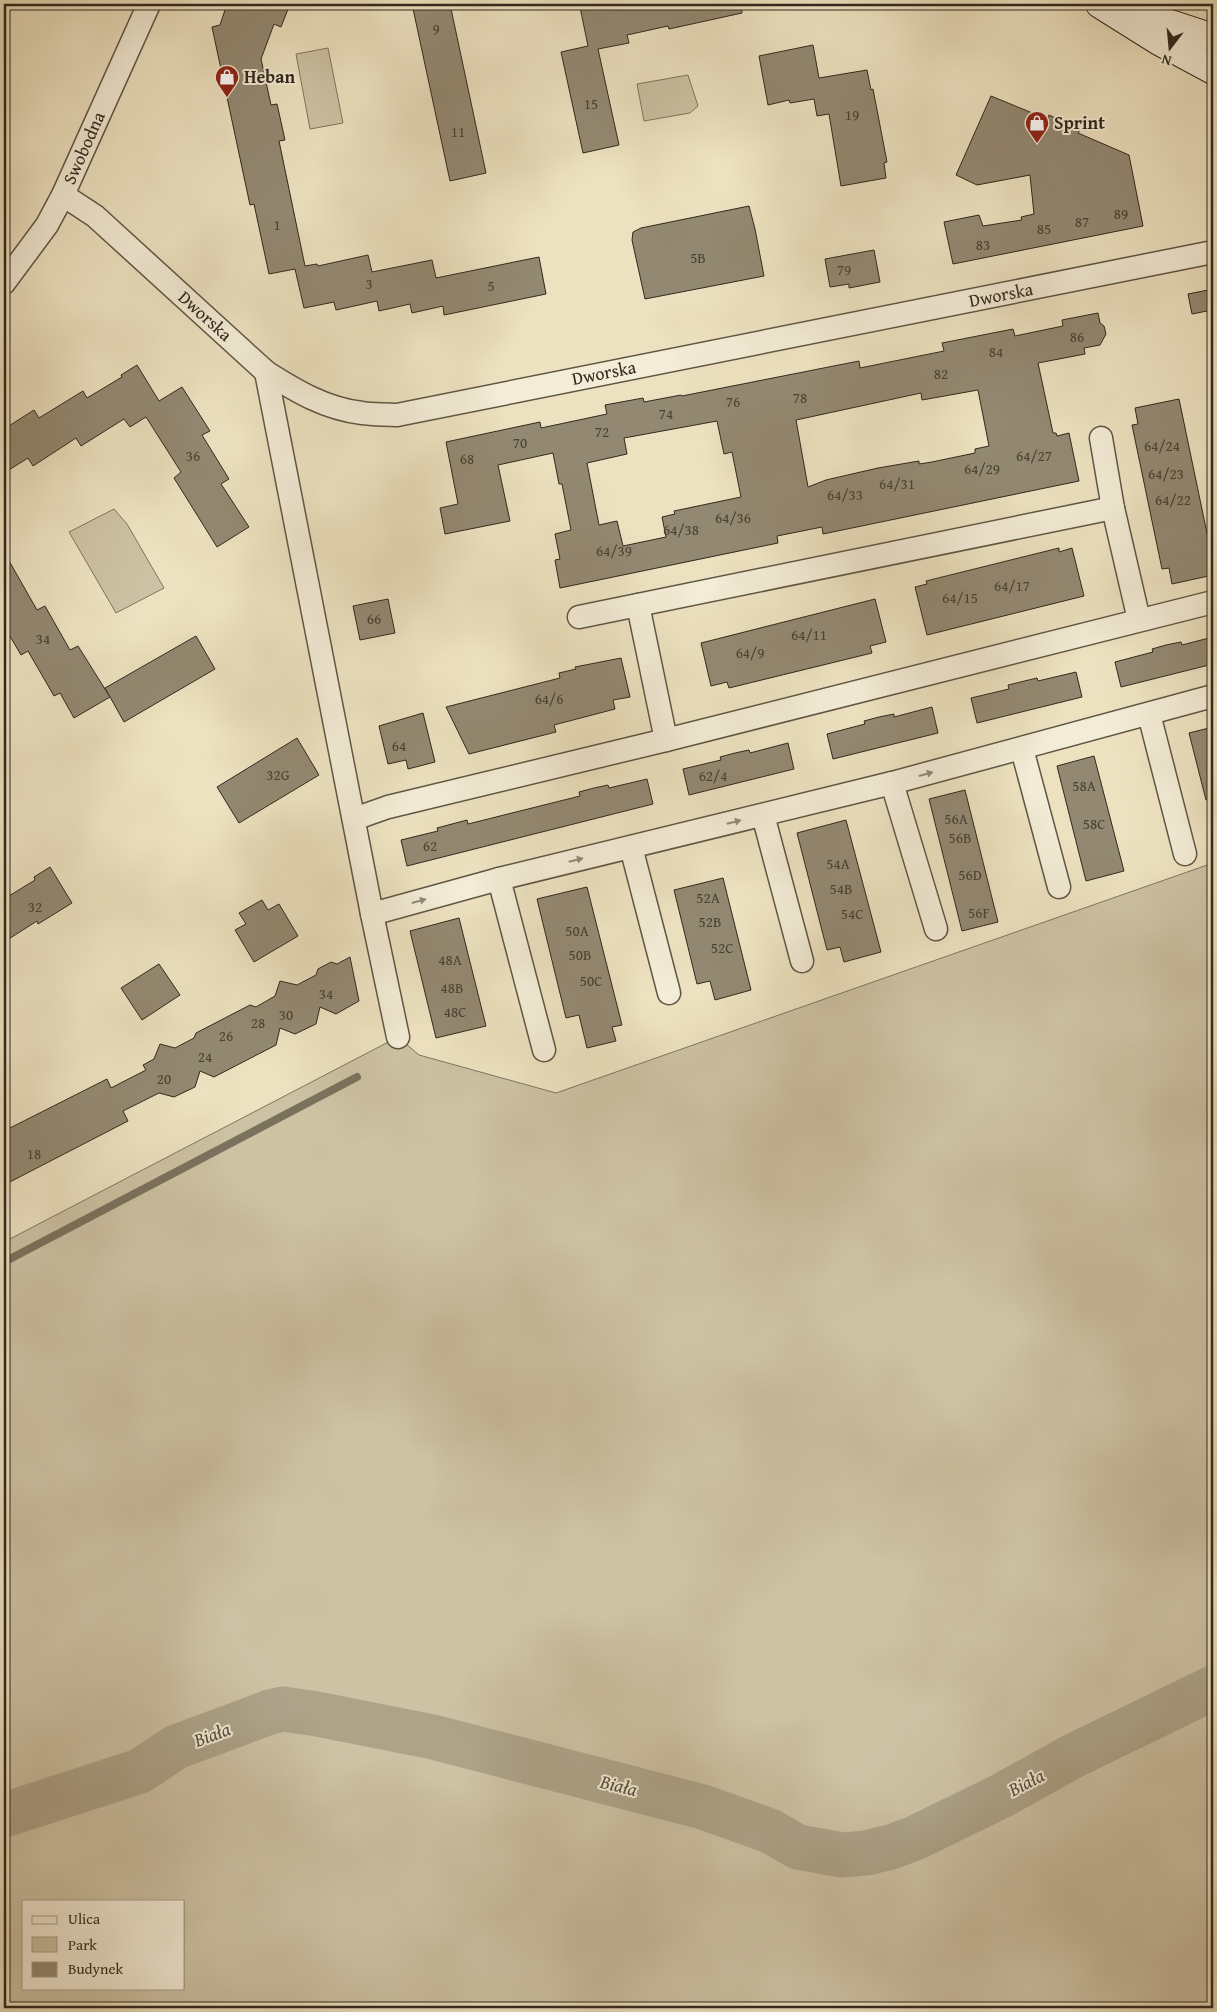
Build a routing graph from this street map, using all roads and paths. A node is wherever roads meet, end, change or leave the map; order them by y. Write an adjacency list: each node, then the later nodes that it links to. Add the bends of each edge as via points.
1 (148, 4): 6 (street, Swobodna)
2 (1100, 4): 5 (street)
3 (1107, 4): 4 (street)
4 (1213, 38)
5 (1213, 70)
6 (64, 195): 8 (street, Swobodna, via 47,226); 9 (street, Dworska, via 95,216)
7 (1213, 252): 9 (street, Dworska, via 397,415 362,413 326,405 297,392)
8 (4, 283)
9 (266, 372): 22 (street)
10 (1101, 438): 11 (street)
11 (1113, 508): 13 (street); 15 (street)
12 (1213, 602): 15 (street)
13 (638, 605): 14 (street); 18 (street)
14 (579, 617)
15 (1139, 620): 18 (street)
16 (1213, 696): 17 (street)
17 (1149, 714): 19 (street); 24 (street)
18 (666, 740): 22 (street, via 388,807)
19 (1022, 749): 20 (street, one-way to 19); 26 (street)
20 (892, 783): 21 (street); 28 (street)
21 (763, 815): 23 (street, one-way to 21); 29 (street)
22 (354, 819): 27 (street)
23 (631, 847): 25 (street, one-way to 23); 30 (street)
24 (1185, 854)
25 (499, 879): 27 (street, one-way to 25); 32 (street)
26 (1058, 887)
27 (372, 914): 31 (street)
28 (936, 929)
29 (802, 961)
30 (669, 993)
31 (398, 1037)
32 (544, 1050)

